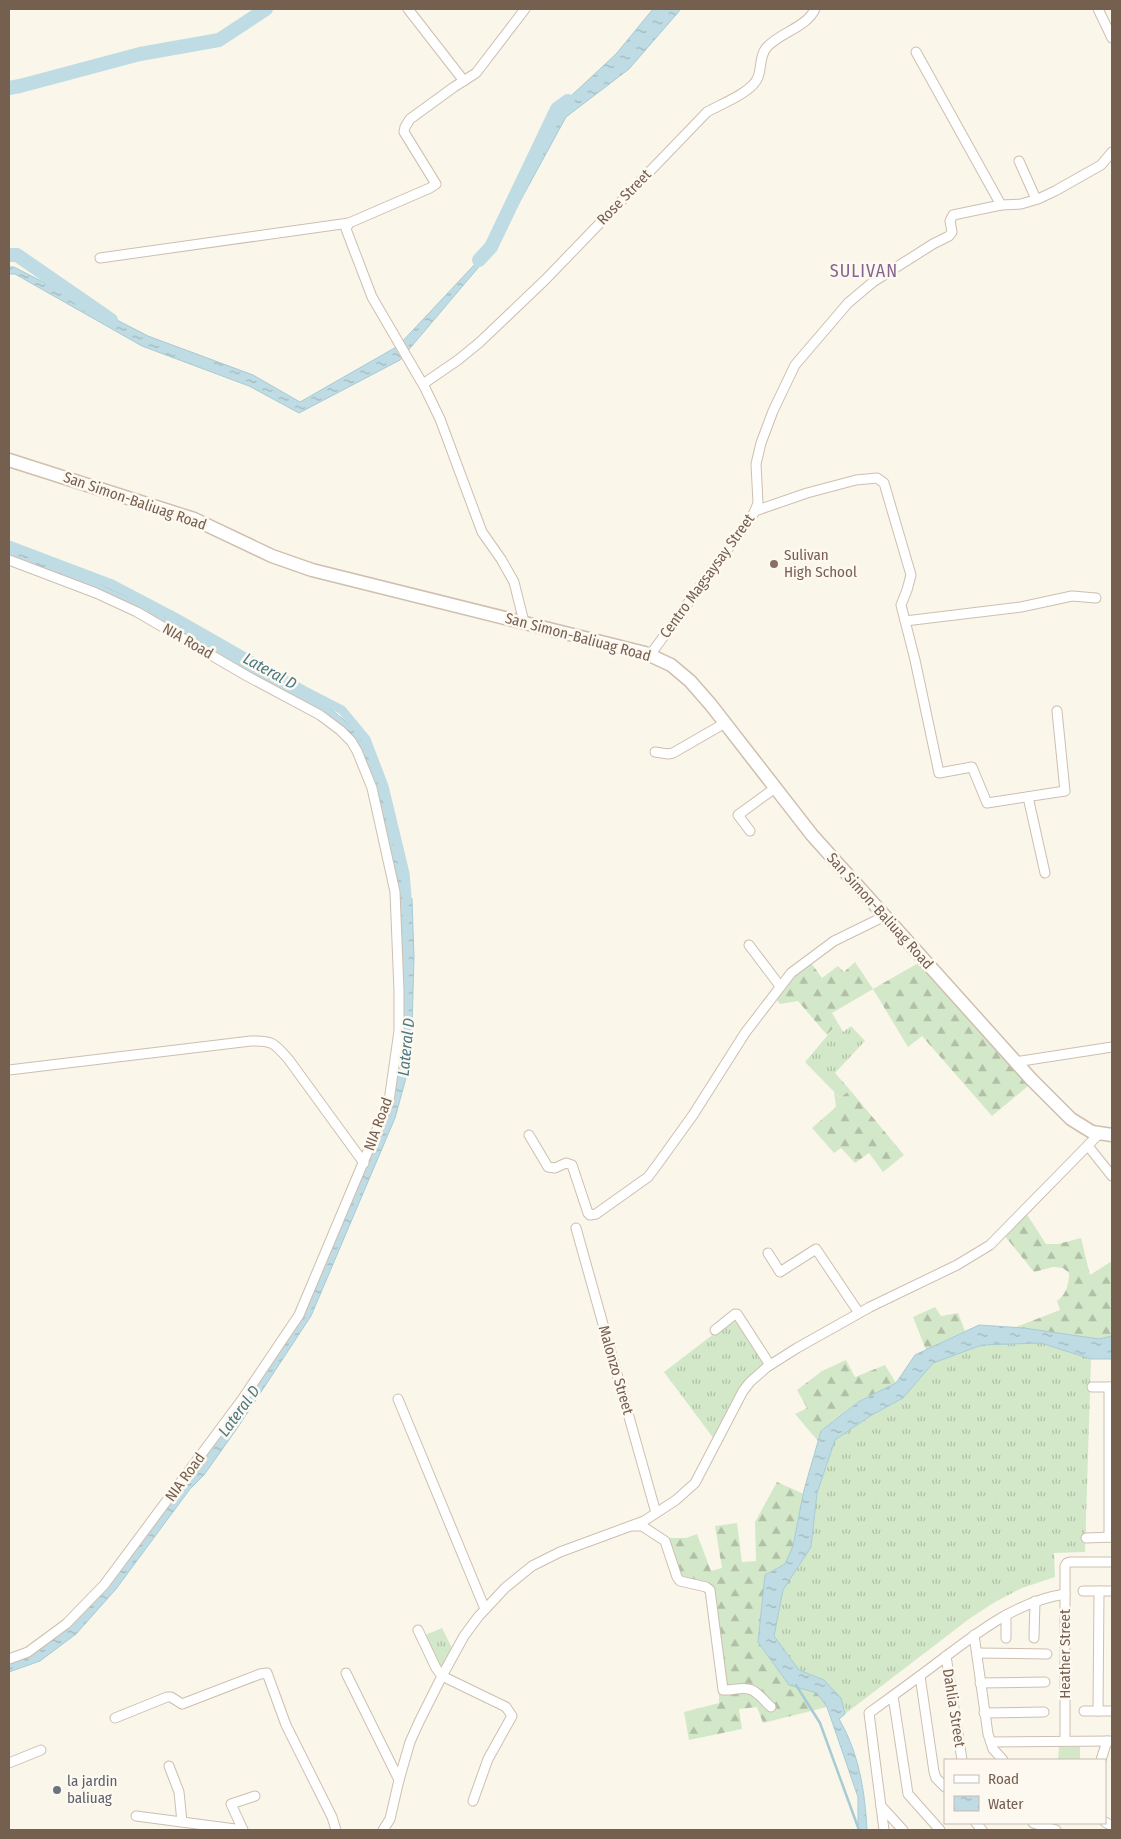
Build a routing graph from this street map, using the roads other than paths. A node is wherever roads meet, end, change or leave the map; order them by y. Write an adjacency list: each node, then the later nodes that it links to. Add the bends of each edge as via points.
1 (408, 9): 7 (street)
2 (525, 9): 7 (street, via 476,74)
3 (815, 9): 14 (street, Rose Street, via 811,18 767,47 758,77 752,85 707,112 539,285 473,348)
4 (1098, 9): 5 (street)
5 (1112, 38)
6 (916, 52): 11 (street)
7 (464, 80): 12 (street, via 410,119 404,127 436,184 393,206)
8 (1112, 152): 10 (street, Centro Magsaysay Street, via 1101,165)
9 (1020, 161): 10 (street)
10 (1036, 199): 11 (street, Centro Magsaysay Street)
11 (1002, 205): 16 (street, Centro Magsaysay Street, via 953,215 949,236 873,282 848,303 795,365 761,443 756,464 758,503)
12 (348, 223): 13 (street); 14 (street, via 346,229 372,297)
13 (100, 258)
14 (423, 384): 20 (street, via 446,434 482,532 514,582)
15 (9, 460): 20 (main road, San Simon-Baliuag Road, via 194,519 272,556 312,570)
16 (755, 511): 19 (street, via 856,480 881,480 911,575 901,605); 21 (street, Centro Magsaysay Street)
17 (9, 560): 38 (street, NIA Road, via 137,612 320,715 340,730 357,751 372,788 395,892 399,991 399,1031 389,1101)
18 (1096, 598): 19 (street, via 1072,596)
19 (905, 621): 26 (street, via 939,773 972,767 987,803)
20 (524, 622): 21 (main road, San Simon-Baliuag Road)
21 (650, 655): 23 (main road, San Simon-Baliuag Road, via 671,665 690,681)
22 (1057, 711): 26 (street, via 1066,792)
23 (725, 723): 24 (street, via 673,753); 25 (main road, San Simon-Baliuag Road)
24 (655, 752)
25 (775, 788): 27 (street, via 738,815); 29 (main road, San Simon-Baliuag Road, via 812,835)
26 (1028, 797): 28 (street)
27 (750, 831)
28 (1045, 872)
29 (885, 916): 31 (street, via 828,944 791,973); 33 (main road, San Simon-Baliuag Road)
30 (749, 945): 31 (street)
31 (780, 986): 36 (street, via 657,1166 596,1214 588,1213 572,1165 548,1167)
32 (1112, 1046): 33 (street)
33 (1015, 1062): 35 (main road, San Simon-Baliuag Road, via 1070,1119 1092,1132)
34 (9, 1070): 38 (street, via 270,1041 289,1060)
35 (1106, 1134): 37 (street)
36 (530, 1136)
37 (1088, 1146): 39 (street); 42 (street, via 990,1245 957,1265)
38 (364, 1163): 68 (street, NIA Road, via 299,1315 241,1401 104,1585 66,1624 28,1652)
39 (1112, 1176)
40 (576, 1228): 49 (street, Malonzo Street)
41 (768, 1254): 42 (street, via 780,1272 816,1249)
42 (859, 1313): 44 (street)
43 (715, 1330): 44 (street, via 737,1314)
44 (770, 1365): 49 (street, via 743,1391 695,1483)
45 (1092, 1387): 46 (street)
46 (1110, 1387): 48 (street)
47 (398, 1399): 59 (street)
48 (1111, 1501): 51 (street)
49 (656, 1513): 50 (street)
50 (632, 1526): 59 (street, via 560,1552 532,1566); 75 (street, via 642,1526 665,1541 680,1581 710,1590 723,1690 749,1688)
51 (1111, 1537): 52 (street)
52 (1086, 1538)
53 (1112, 1562): 57 (street, Heather Street, via 1067,1562)
54 (1083, 1591): 55 (street)
55 (1099, 1591): 56 (street); 77 (street)
56 (1112, 1591)
57 (1066, 1594): 58 (street); 82 (street, Heather Street)
58 (1035, 1601): 60 (street); 64 (street)
59 (486, 1609): 70 (street, via 464,1636)
60 (1006, 1614): 62 (street); 63 (street)
61 (418, 1630): 70 (street)
62 (974, 1635): 65 (street); 67 (street)
63 (1006, 1638)
64 (1034, 1638)
65 (977, 1653): 66 (street); 73 (street)
66 (1047, 1654)
67 (946, 1656): 71 (street); 86 (street, Dahlia Street)
68 (9, 1659)
69 (346, 1673): 91 (street)
70 (442, 1676): 91 (street, via 410,1742); 94 (street, via 506,1707 512,1716 488,1758)
71 (920, 1676): 74 (street); 92 (street, via 934,1772)
72 (1045, 1682): 73 (street)
73 (980, 1683): 80 (street)
74 (893, 1696): 95 (street, via 868,1714); 103 (street, via 908,1794)
75 (771, 1707)
76 (1084, 1711): 77 (street)
77 (1098, 1711): 78 (street)
78 (1112, 1711)
79 (1044, 1712): 80 (street)
80 (984, 1713): 84 (street)
81 (115, 1718): 99 (street, via 167,1697 182,1704 267,1673 286,1725)
82 (1065, 1741): 83 (street); 84 (street)
83 (1110, 1741): 88 (street)
84 (991, 1742): 87 (street)
85 (41, 1750): 89 (street)
86 (962, 1759)
87 (1002, 1759)
88 (1102, 1759)
89 (9, 1763)
90 (169, 1766): 97 (street, via 179,1792)
91 (399, 1780): 100 (street, via 390,1819)
92 (944, 1786)
93 (256, 1796): 97 (street, via 230,1804 243,1830)
94 (473, 1801)
95 (881, 1806): 101 (street); 102 (street)
96 (136, 1816): 97 (street)
97 (182, 1822)
98 (1036, 1824): 104 (street)
99 (336, 1830)
100 (382, 1830)
101 (884, 1830)
102 (903, 1830)
103 (940, 1830)
104 (1056, 1830)

